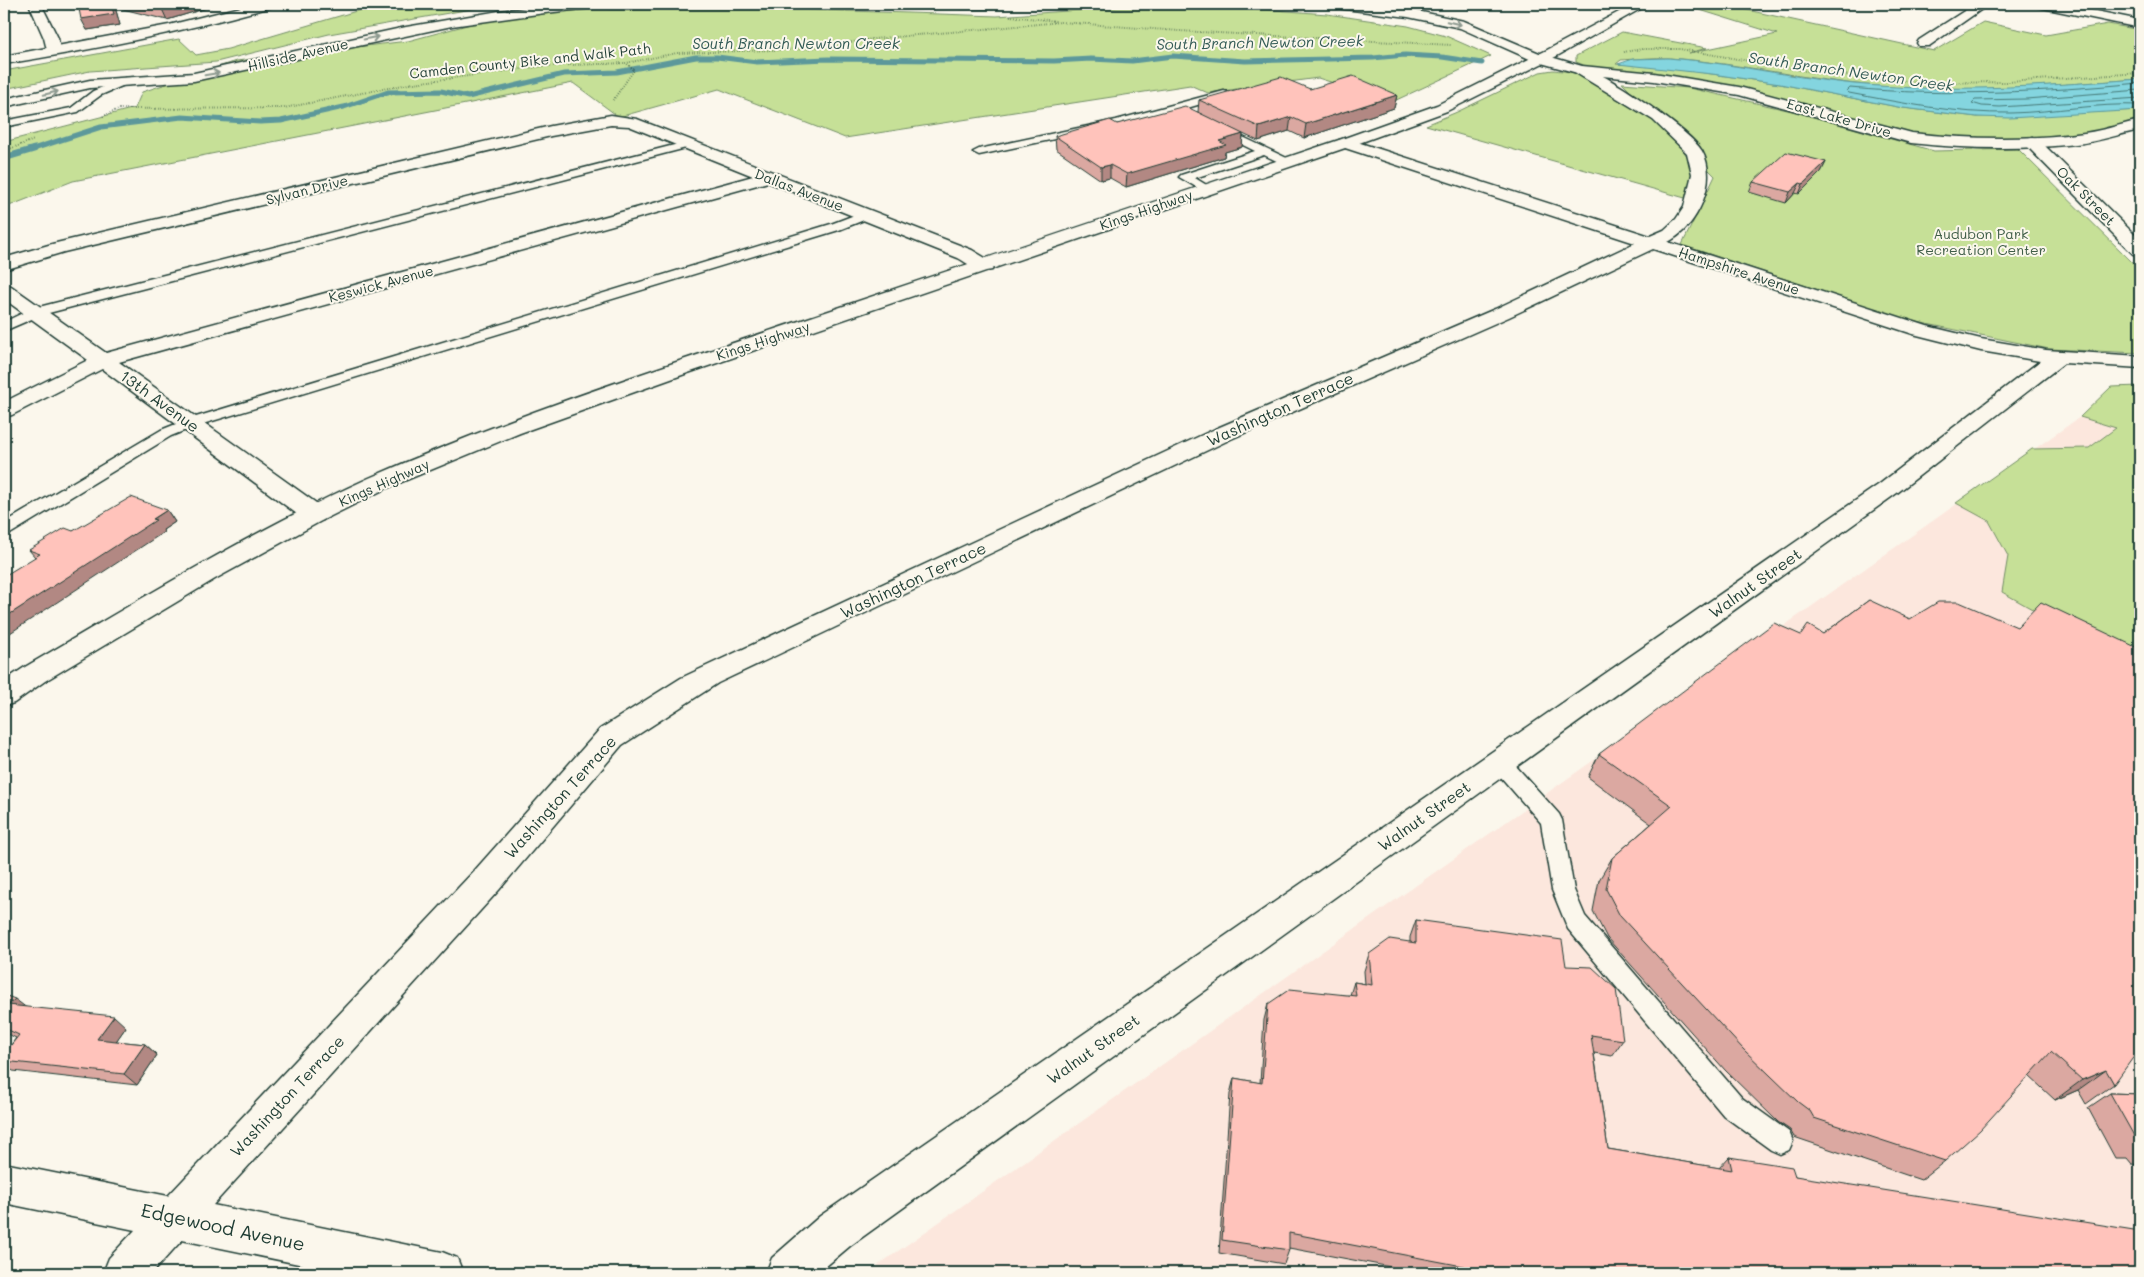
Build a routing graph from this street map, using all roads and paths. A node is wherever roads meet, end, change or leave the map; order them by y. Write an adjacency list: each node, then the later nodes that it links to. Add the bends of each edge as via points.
1 (35, 4): 20 (street, via 51,38)
2 (266, 4): 20 (street, via 195,24)
3 (592, 4): 28 (street, Hillside Avenue, one-way to 3, via 203,75 392,34 522,11)
4 (611, 4): 5 (street)
5 (678, 4)
6 (961, 4): 7 (street)
7 (985, 4): 8 (street)
8 (993, 4)
9 (1337, 4): 22 (street, one-way to 22, via 1408,13 1464,25)
10 (1643, 4): 22 (street, Kings Highway)
11 (1983, 4): 18 (street)
12 (2043, 4): 15 (street)
13 (1003, 18): 14 (path, via 1011,15)
14 (1061, 22): 17 (path, Camden County Bike and Walk Path); 19 (path, Camden County Bike and Walk Path)
15 (2140, 24)
16 (976, 26): 17 (path)
17 (959, 32): 24 (path, Camden County Bike and Walk Path, via 804,49 677,53)
18 (1924, 43)
19 (1459, 46)
20 (52, 52): 23 (street); 27 (street, via 53,56)
21 (1616, 54): 26 (path, via 1652,48 1678,50 1865,78 1930,83 1989,83)
22 (1545, 55): 25 (street, East Lake Drive); 38 (street, Kings Highway, via 1442,108)
23 (4, 60)
24 (627, 64): 32 (path, Camden County Bike and Walk Path, via 545,66 424,82 284,108 119,109); 33 (path, via 634,70 623,84)
25 (1581, 70): 37 (street, East Lake Drive, via 1654,77 1739,91 1911,138); 47 (street, Washington Terrace, via 1658,118 1695,152 1700,174 1693,207 1670,234)
26 (2140, 72)
27 (4, 74)
28 (125, 81): 30 (street, Hillside Avenue, one-way to 28, via 90,84); 34 (lane, via 97,93 74,110)
29 (1235, 91): 31 (lane)
30 (4, 103)
31 (1175, 108): 41 (lane); 42 (lane)
32 (101, 117)
33 (605, 121): 39 (street, Dallas Avenue, via 632,122); 49 (street, Sylvan Drive, via 59,248)
34 (4, 124)
35 (2140, 125): 37 (street, East Lake Drive, via 2078,139)
36 (39, 138): 40 (path)
37 (2032, 142): 48 (street, Oak Street)
38 (1345, 143): 43 (street, Kings Highway); 47 (street, Hampshire Avenue)
39 (686, 145): 44 (street, Dallas Avenue); 52 (lane)
40 (4, 151)
41 (1266, 151): 43 (lane); 45 (lane, via 1185,177)
42 (979, 152)
43 (1287, 162): 45 (street, Kings Highway)
44 (767, 177): 46 (street, Dallas Avenue); 55 (street, Keswick Avenue)
45 (1207, 189): 50 (street, Kings Highway)
46 (865, 216): 50 (street, Dallas Avenue, via 965,254); 58 (lane)
47 (1651, 243): 54 (street, Hampshire Avenue, via 1920,330 1981,345); 65 (street, Washington Terrace, via 1502,313 1223,434 708,676 611,737 487,880)
48 (2140, 250)
49 (4, 264)
50 (985, 266): 59 (street, Kings Highway, via 512,428 379,483)
51 (4, 290): 52 (street, 13th Avenue)
52 (36, 312): 53 (lane); 55 (street, 13th Avenue)
53 (4, 327)
54 (2059, 357): 56 (street, Hampshire Avenue); 62 (street, Walnut Street, via 1889,488)
55 (104, 360): 57 (street, Keswick Avenue); 58 (street, 13th Avenue)
56 (2140, 362)
57 (4, 410)
58 (191, 422): 59 (street, 13th Avenue); 60 (lane, via 166,433)
59 (314, 514): 61 (street, Kings Highway, via 206,573)
60 (4, 530)
61 (4, 695)
62 (1500, 762): 63 (lane, via 1551,820 1563,890 1576,922 1733,1108); 68 (street, Walnut Street, via 834,1232)
63 (1780, 1141)
64 (4, 1183): 65 (street, Edgewood Avenue)
65 (176, 1217): 66 (street, Washington Terrace); 67 (street, Edgewood Avenue)
66 (124, 1273)
67 (442, 1273)
68 (787, 1273)

